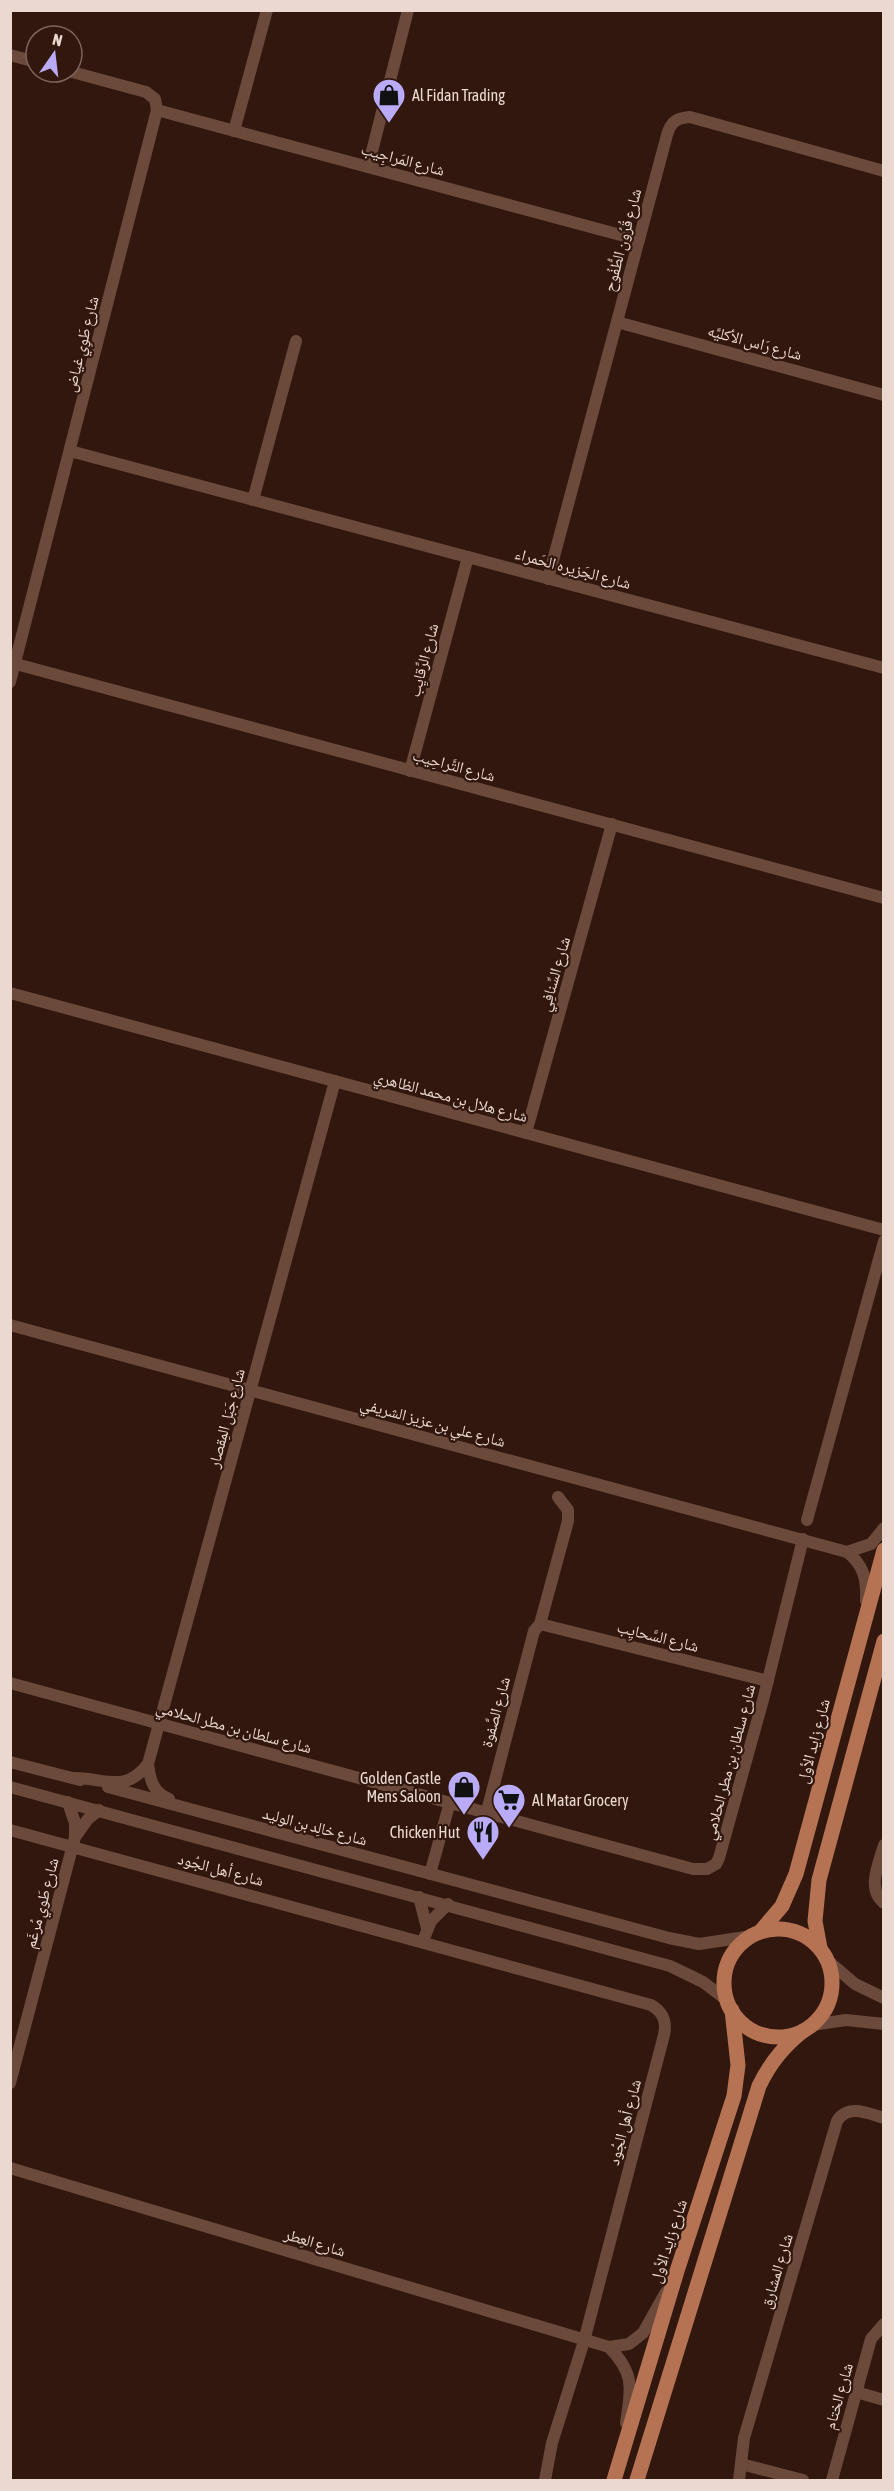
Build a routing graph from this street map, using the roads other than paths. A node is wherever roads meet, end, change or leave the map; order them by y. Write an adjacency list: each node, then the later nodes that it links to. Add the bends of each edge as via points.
1 (267, 10): 5 (street)
2 (408, 10): 6 (street)
3 (84, 75): 4 (street, via 146,92 155,99)
4 (157, 110): 5 (street, شارع المَراجِيب); 12 (street, شارع طَوِي غياض)
5 (234, 131): 6 (street, شارع المَراجِيب)
6 (368, 167): 8 (street, شارع المَراجِيب)
7 (884, 171): 8 (street, شارع قُرُون الطُّفُوح, via 681,117 669,129)
8 (639, 240): 9 (street, شارع قُرُون الطُّفُوح)
9 (617, 322): 11 (street, شارع رَاس الأكليَّه); 15 (street, شارع قُرُون الطُّفُوح)
10 (296, 341): 13 (street)
11 (884, 394)
12 (70, 451): 13 (street, شارع الجَزيره الحَمراء); 16 (street, شارع طَوِي غياض)
13 (254, 500): 14 (street, شارع الجَزيره الحَمراء)
14 (468, 557): 15 (street, شارع الجَزيره الحَمراء); 19 (street, شارع الرِّقايِب)
15 (548, 579): 17 (street, شارع الجَزيره الحَمراء)
16 (15, 664): 18 (street, شارع طَوِي غياض); 19 (street, شارع التَّراحِيب)
17 (884, 668)
18 (10, 682)
19 (410, 771): 20 (street, شارع التَّراحِيب)
20 (612, 824): 21 (street, شارع التَّراحِيب); 24 (street, شارع السِّنافِي)
21 (884, 898)
22 (10, 993): 23 (street, شارع هلال بن محمد الظاهري)
23 (335, 1082): 24 (street, شارع هلال بن محمد الظاهري); 28 (street, شارع جَبَل المِقصار)
24 (526, 1133): 25 (street, شارع هلال بن محمد الظاهري)
25 (884, 1230)
26 (884, 1240): 30 (street)
27 (10, 1325): 28 (street, شارع علي بن عزيز الشريفي)
28 (250, 1390): 32 (street, شارع علي بن عزيز الشريفي); 40 (street, شارع جَبَل المِقصار)
29 (558, 1497): 36 (street, شارع الصَّفوة, via 569,1515)
30 (807, 1520)
31 (884, 1528): 34 (street, via 871,1544)
32 (803, 1539): 34 (street, شارع علي بن عزيز الشريفي); 38 (street, شارع سلطان بن مطر الحلامي)
33 (884, 1550): 35 (main road, شارع زايد الأول)
34 (847, 1552): 35 (street, via 864,1572)
35 (866, 1614): 58 (main road, شارع زايد الأول, via 796,1874 782,1906)
36 (540, 1624): 38 (street, شارع السَّحايِب); 48 (street, شارع الصَّفوة, via 534,1631)
37 (884, 1641): 60 (main road, via 819,1880 815,1921)
38 (768, 1681): 48 (street, شارع سلطان بن مطر الحلامي, via 719,1858 707,1869 693,1869)
39 (10, 1683): 40 (street, شارع سلطان بن مطر الحلامي)
40 (159, 1723): 42 (street, شارع جَبَل المِقصار); 46 (street, شارع سلطان بن مطر الحلامي)
41 (10, 1762): 43 (street, شارع خالِد بن الوليد)
42 (148, 1764): 43 (street, via 130,1781); 49 (street, via 153,1786 159,1793)
43 (74, 1778): 49 (street, شارع خالِد بن الوليد)
44 (10, 1787): 45 (street)
45 (68, 1802): 47 (street); 51 (street, شارع طَوي مُرغَم, via 73,1815)
46 (450, 1802): 48 (street, شارع سلطان بن مطر الحلامي); 53 (street)
47 (99, 1810): 51 (street, شارع طَوي مُرغَم, via 88,1819); 54 (street)
48 (487, 1811)
49 (212, 1815): 53 (street, شارع خالِد بن الوليد)
50 (10, 1830): 51 (street, شارع أهل الجُود)
51 (74, 1842): 59 (street, شارع أهل الجُود); 65 (street, شارع طَوي مُرغَم)
52 (884, 1845): 55 (street, via 874,1885 877,1897)
53 (430, 1874): 58 (street, شارع خالِد بن الوليد, via 676,1940 707,1943)
54 (419, 1897): 56 (street); 57 (street)
55 (884, 1903)
56 (448, 1904): 57 (street); 62 (street, via 670,1966 703,1982)
57 (427, 1928): 59 (street)
58 (756, 1934): 60 (main road, via 786,1930 798,1933); 62 (main road, via 737,1948 728,1964 725,1976)
59 (423, 1941): 70 (street, شارع أهل الجُود, via 651,2005 665,2020)
60 (823, 1953): 61 (street, via 855,1984); 64 (main road, via 831,1970 831,1994 821,2016)
61 (884, 1998)
62 (730, 2005): 64 (main road, via 745,2025 763,2034 776,2037); 68 (main road, شارع زايد الأول, via 738,2065 734,2096)
63 (884, 2024): 64 (street, via 846,2020)
64 (807, 2028): 78 (main road, via 778,2054 759,2086)
65 (10, 2083)
66 (884, 2118): 75 (street, شارع المشارق, via 851,2110 837,2121 755,2398)
67 (10, 2169): 70 (street, شارع العِطر)
68 (677, 2271): 71 (street, via 643,2333 628,2344); 74 (main road, شارع زايد الأول)
69 (884, 2324): 72 (street, شارع الختام, via 871,2339)
70 (584, 2341): 71 (street, شارع العِطر); 76 (street, شارع أهل الجُود, via 554,2435)
71 (609, 2347): 74 (street, via 624,2364 630,2380)
72 (856, 2392): 73 (street); 81 (street, شارع الختام)
73 (884, 2400)
74 (623, 2451): 77 (main road, شارع زايد الأول)
75 (741, 2464): 79 (street, شارع المشارق); 80 (street)
76 (545, 2481)
77 (614, 2481)
78 (637, 2481)
79 (739, 2481)
80 (803, 2481)
81 (832, 2481)

